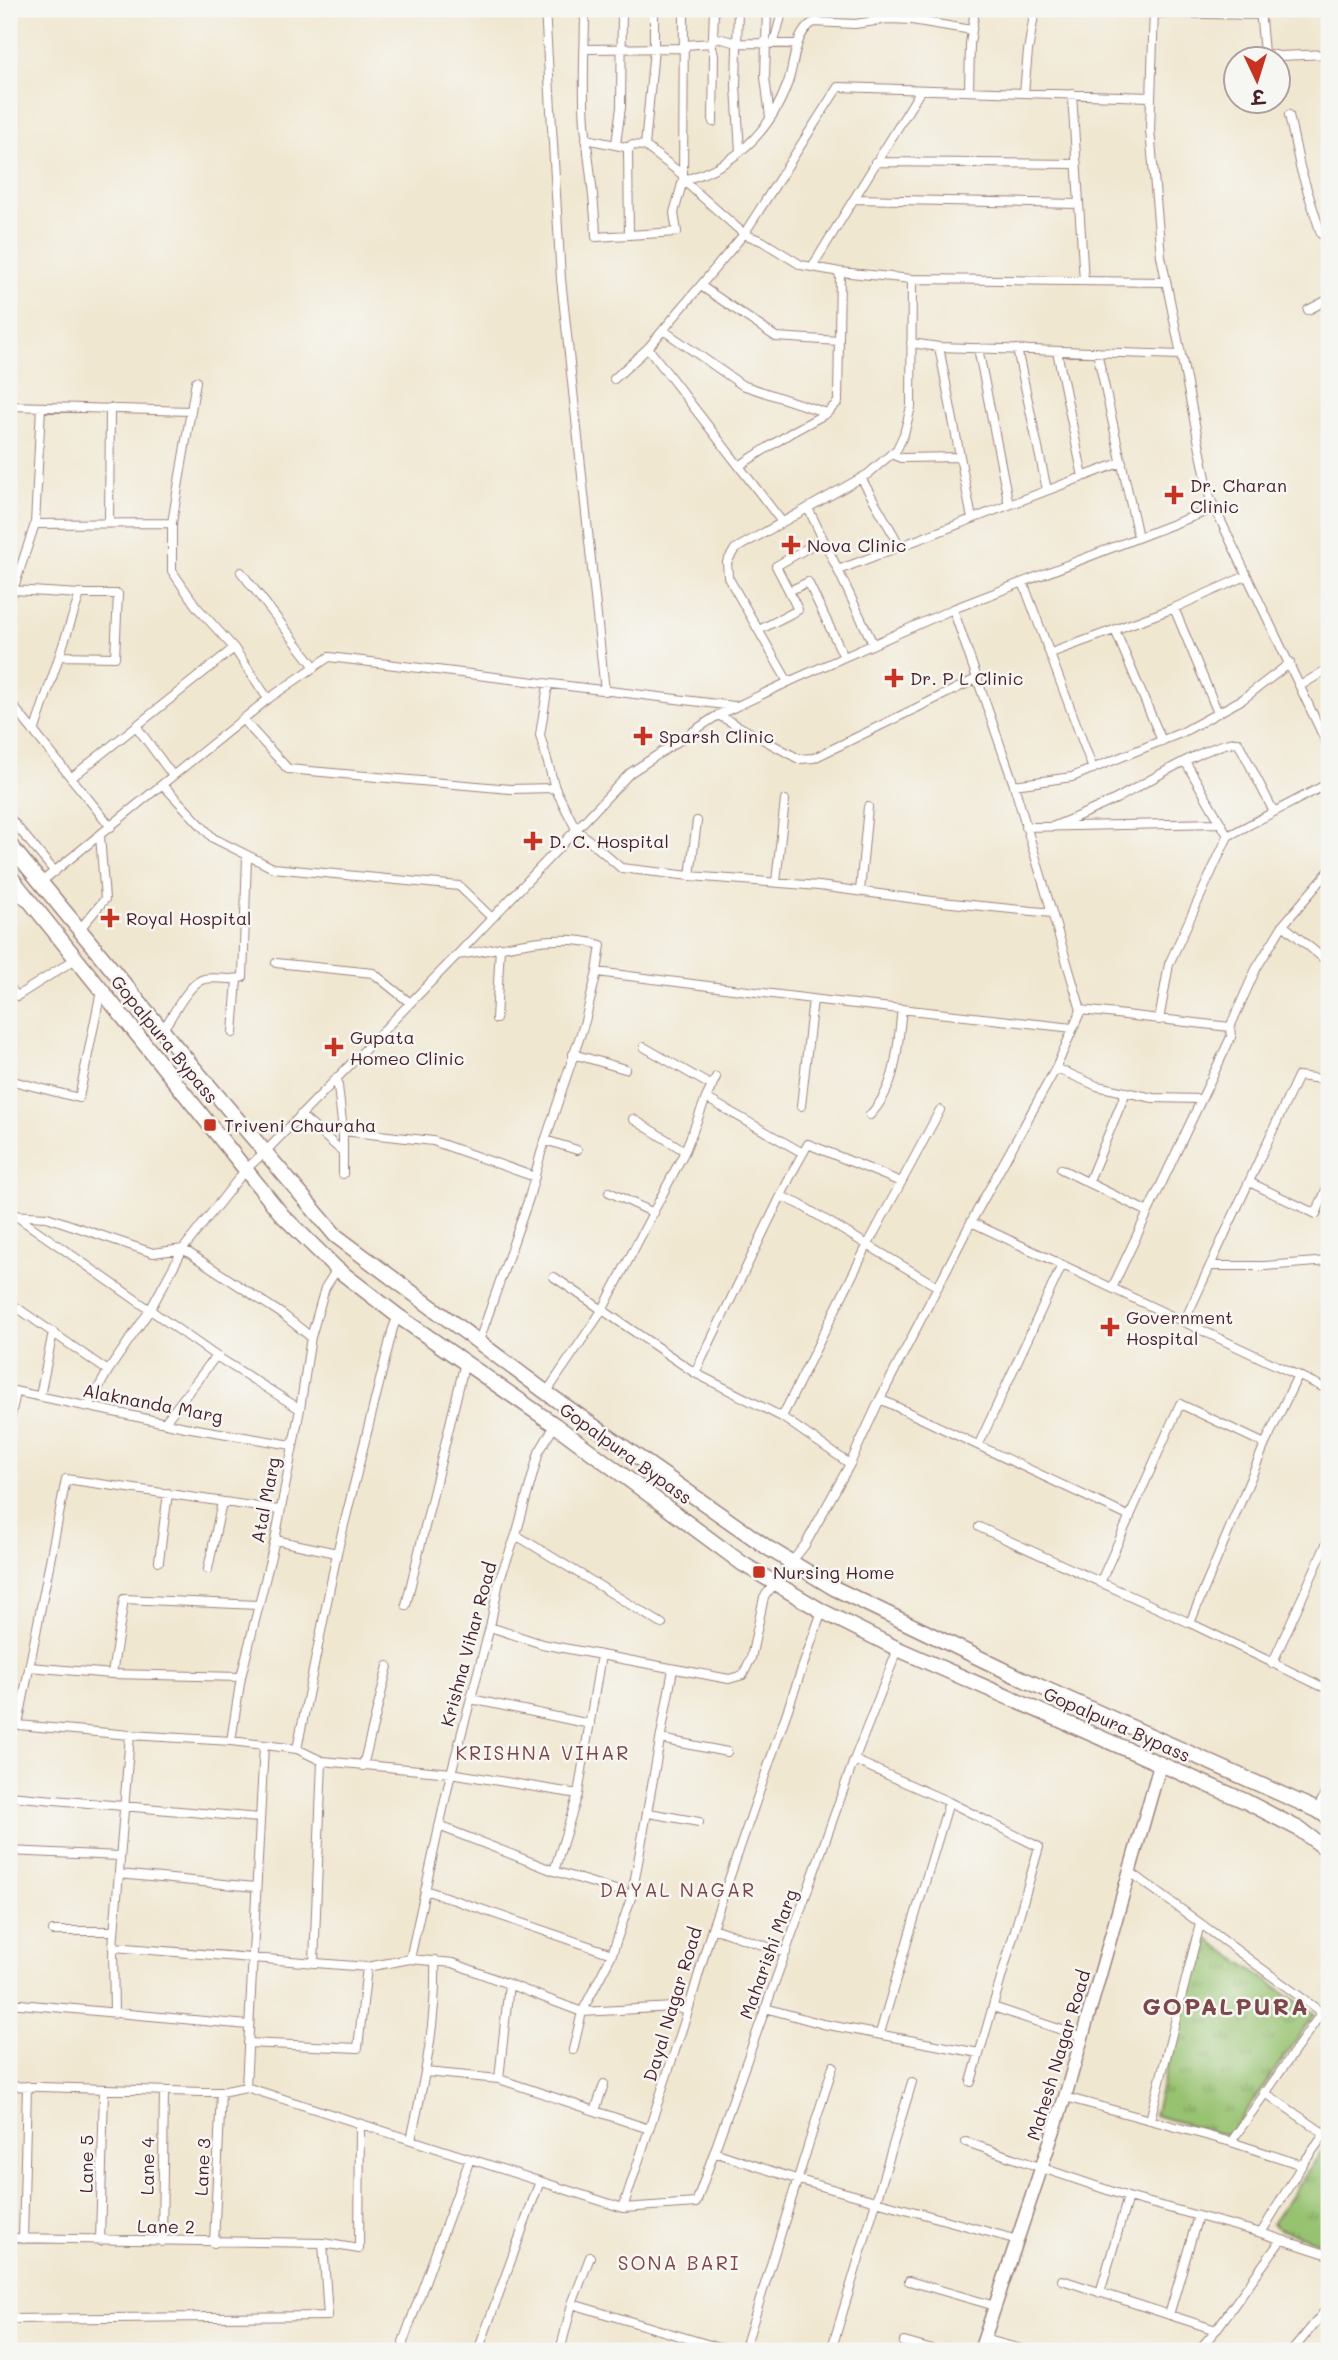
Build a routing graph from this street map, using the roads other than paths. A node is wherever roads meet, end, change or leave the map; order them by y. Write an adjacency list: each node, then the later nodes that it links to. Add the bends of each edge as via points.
1 (545, 9): 112 (street, via 561,279)
2 (585, 9): 20 (street)
3 (622, 9): 21 (street)
4 (654, 9): 22 (street)
5 (684, 9): 19 (street)
6 (714, 9): 15 (street)
7 (738, 9): 17 (street)
8 (767, 9): 16 (street)
9 (783, 9): 16 (street)
10 (975, 9): 14 (street)
11 (1035, 9): 26 (street)
12 (1154, 11): 13 (street); 28 (street)
13 (1260, 12): 23 (street, via 1264,53)
14 (972, 30): 18 (street, via 912,20 819,21 809,25); 25 (street)
15 (712, 40): 17 (street); 19 (street); 31 (street)
16 (770, 42): 17 (street); 18 (street); 30 (street, via 765,77)
17 (738, 43): 36 (street)
18 (797, 44): 30 (street, via 787,86)
19 (685, 46): 22 (street); 39 (street)
20 (585, 49): 21 (street); 32 (street)
21 (622, 50): 22 (street); 33 (street)
22 (654, 50): 34 (street)
23 (1329, 54)
24 (921, 90): 25 (street); 37 (street); 43 (street, via 838,87)
25 (968, 91): 26 (street)
26 (1024, 93): 27 (street)
27 (1072, 94): 28 (street); 38 (street)
28 (1151, 97): 49 (street, via 1150,133)
29 (1289, 116): 42 (street, via 1321,234)
30 (770, 120): 36 (street)
31 (713, 122)
32 (586, 139): 33 (street); 44 (street, via 596,237)
33 (616, 144): 35 (street)
34 (645, 146): 35 (street); 39 (street)
35 (629, 148): 44 (street)
36 (740, 152): 39 (street, via 697,176)
37 (875, 162): 38 (street); 40 (street)
38 (1077, 164): 41 (street)
39 (683, 177): 43 (street); 44 (street, via 674,213 677,232)
40 (855, 199): 41 (street); 45 (street)
41 (1079, 204): 48 (street)
42 (1329, 230)
43 (744, 234): 45 (street); 50 (street)
44 (629, 235)
45 (812, 267): 46 (street)
46 (840, 272): 47 (street); 54 (street)
47 (912, 279): 48 (street); 55 (street)
48 (1084, 281): 49 (street)
49 (1166, 282): 62 (street)
50 (701, 286): 53 (street); 54 (street, via 776,337)
51 (1329, 299): 52 (street)
52 (1308, 310)
53 (663, 330): 57 (street); 69 (street, via 742,385)
54 (839, 341): 69 (street, via 838,402)
55 (911, 343): 56 (street); 70 (street, via 911,407 904,434)
56 (939, 347): 58 (street); 71 (street)
57 (648, 348): 63 (street); 73 (street)
58 (978, 348): 59 (street); 77 (street)
59 (1017, 349): 60 (street); 76 (street)
60 (1057, 351): 61 (street); 74 (street)
61 (1097, 352): 62 (street); 72 (street)
62 (1181, 355): 79 (street)
63 (614, 379)
64 (196, 381): 68 (street)
65 (9, 406): 66 (street)
66 (41, 407): 67 (street); 83 (street)
67 (110, 408): 68 (street); 84 (street)
68 (191, 411): 82 (street)
69 (827, 413): 73 (street)
70 (891, 454): 71 (street, via 901,458); 75 (street)
71 (960, 457): 80 (street)
72 (1122, 462): 74 (street); 85 (street)
73 (739, 466): 81 (street)
74 (1083, 477): 76 (street)
75 (861, 478): 78 (street); 87 (street)
76 (1047, 491): 77 (street)
77 (1009, 505): 80 (street)
78 (808, 508): 81 (street); 86 (street)
79 (1215, 508): 85 (street); 90 (street)
80 (972, 519): 87 (street)
81 (782, 522): 99 (street, via 735,549 727,562 728,577)
82 (172, 523): 84 (street); 101 (street, via 172,571)
83 (35, 524): 84 (street); 92 (street)
84 (109, 524)
85 (1138, 537): 91 (street)
86 (823, 539): 88 (street); 93 (street, via 776,566)
87 (900, 546): 88 (street)
88 (838, 570): 100 (street)
89 (241, 572): 106 (street)
90 (1246, 576): 96 (street); 105 (street)
91 (1023, 582): 97 (street); 102 (street)
92 (13, 590): 94 (street); 95 (street)
93 (789, 591): 99 (street, via 798,610); 104 (street, via 808,582)
94 (80, 594): 103 (street); 103 (street, via 118,594 115,657)
95 (9, 601)
96 (1174, 608): 98 (street); 116 (street)
97 (953, 609): 100 (street); 108 (street)
98 (1115, 629): 102 (street); 122 (street)
99 (759, 630): 109 (street)
100 (873, 644): 104 (street)
101 (234, 648): 113 (street); 119 (street)
102 (1051, 653): 125 (street)
103 (60, 656): 120 (street)
104 (844, 657): 109 (street)
105 (1290, 663): 111 (street); 116 (street)
106 (315, 667): 110 (street, via 329,657); 113 (street)
107 (1329, 668): 111 (street)
108 (978, 678): 117 (street, via 814,758 799,759); 130 (street)
109 (788, 682): 115 (street)
110 (548, 685): 112 (street); 131 (street, via 541,735)
111 (1300, 686): 121 (street)
112 (605, 691): 115 (street)
113 (268, 699): 118 (street)
114 (9, 701): 120 (street)
115 (737, 706): 117 (street)
116 (1218, 713): 122 (street)
117 (718, 715): 141 (street, via 630,773)
118 (243, 719): 126 (street); 131 (street, via 288,769 510,789)
119 (136, 726): 126 (street); 127 (street)
120 (34, 732): 127 (street)
121 (1326, 733): 123 (street)
122 (1162, 741): 125 (street)
123 (1329, 748)
124 (1185, 761): 134 (street, via 1238,742); 137 (street); 140 (street)
125 (1093, 769): 130 (street, via 1072,777)
126 (173, 776): 129 (street)
127 (71, 778): 138 (street)
128 (1329, 783): 134 (street)
129 (163, 785): 138 (street); 145 (street, via 213,838)
130 (1014, 785): 139 (street)
131 (555, 788): 141 (street)
132 (785, 800): 151 (street)
133 (868, 807): 152 (street)
134 (1274, 812): 143 (street)
135 (9, 817): 147 (street)
136 (696, 821): 148 (street)
137 (1220, 823): 140 (street); 143 (street)
138 (111, 827): 142 (street)
139 (1025, 827): 140 (street); 153 (street)
140 (1052, 827)
141 (576, 829): 148 (street, via 621,868); 154 (street)
142 (100, 836): 147 (street); 156 (street, via 105,899)
143 (1228, 836): 171 (street, via 1169,964)
144 (9, 844): 150 (main road, Gopalpura Bypass)
145 (247, 856): 154 (street, via 274,868 459,886); 163 (street, via 244,969 243,977)
146 (1329, 871): 155 (street)
147 (55, 872): 150 (street)
148 (690, 876): 151 (street)
149 (11, 883): 159 (main road, Gopalpura Bypass)
150 (40, 883): 156 (main road, Gopalpura Bypass)
151 (776, 883): 152 (street)
152 (860, 891): 153 (street)
153 (1052, 913): 169 (street)
154 (491, 916): 158 (street)
155 (1283, 925): 161 (street); 172 (street)
156 (79, 930): 174 (main road, Gopalpura Bypass)
157 (500, 947): 158 (street); 162 (street, via 581,939 601,944); 170 (street)
158 (457, 955): 167 (street)
159 (77, 958): 164 (street, via 17,996); 165 (main road, Gopalpura Bypass)
160 (276, 963): 167 (street, via 373,973)
161 (1329, 963)
162 (597, 972): 166 (street); 177 (street)
163 (237, 979): 174 (street, via 194,983); 175 (street)
164 (9, 987)
165 (101, 991): 181 (street, via 79,1098); 199 (main road, Gopalpura Bypass)
166 (813, 999): 168 (street); 186 (street)
167 (409, 1002): 180 (street)
168 (902, 1009): 173 (street); 189 (street, via 889,1087)
169 (1081, 1010): 171 (street); 173 (street)
170 (496, 1019)
171 (1159, 1020): 172 (street)
172 (1230, 1027): 185 (street, via 1231,1037)
173 (1073, 1028): 178 (street)
174 (162, 1031): 195 (main road, Gopalpura Bypass)
175 (233, 1033)
176 (645, 1047): 184 (street, via 714,1081)
177 (573, 1054): 179 (street); 192 (street)
178 (1056, 1068): 183 (street, via 1097,1086); 211 (street)
179 (625, 1069)
180 (337, 1077): 188 (street); 191 (street)
181 (9, 1080)
182 (1329, 1080): 203 (street, via 1298,1076)
183 (1126, 1092): 185 (street); 204 (street)
184 (706, 1098): 194 (street); 197 (street)
185 (1201, 1099): 208 (street)
186 (801, 1106)
187 (940, 1111): 202 (street)
188 (300, 1115): 195 (street); 196 (street)
189 (870, 1115)
190 (633, 1119): 194 (street)
191 (343, 1131): 196 (street); 201 (street, via 433,1141)
192 (545, 1140): 193 (street); 201 (street)
193 (577, 1150)
194 (685, 1151): 209 (street)
195 (265, 1152): 199 (street); 228 (main road, Gopalpura Bypass, via 336,1236)
196 (343, 1152): 200 (street)
197 (803, 1153): 202 (street, via 808,1144); 207 (street)
198 (1061, 1168): 204 (street)
199 (246, 1169): 213 (street); 217 (main road, Gopalpura Bypass, via 282,1215)
200 (342, 1174)
201 (535, 1177): 228 (street)
202 (901, 1182): 212 (street)
203 (1249, 1182): 205 (street, via 1316,1213); 216 (street)
204 (1088, 1183): 208 (street)
205 (1329, 1183)
206 (609, 1192): 209 (street)
207 (780, 1196): 212 (street); 232 (street)
208 (1148, 1212): 220 (street)
209 (654, 1213): 222 (street)
210 (11, 1215): 213 (street, via 47,1217 153,1253); 223 (street)
211 (971, 1222): 215 (street); 219 (street)
212 (867, 1246): 219 (street); 241 (street)
213 (183, 1249): 223 (street); 227 (street)
214 (1329, 1261): 216 (street)
215 (1062, 1265): 220 (street); 245 (street)
216 (1210, 1266): 225 (street)
217 (337, 1269): 224 (main road, Gopalpura Bypass); 227 (street, Atal Marg, via 325,1288)
218 (554, 1277): 222 (street)
219 (938, 1287): 238 (street)
220 (1112, 1288): 225 (street)
221 (9, 1302): 226 (street)
222 (603, 1309): 232 (street); 236 (street)
223 (150, 1310): 229 (street); 231 (street)
224 (398, 1316): 230 (main road, Gopalpura Bypass); 257 (street)
225 (1184, 1322): 233 (street)
226 (53, 1332): 231 (street); 237 (street)
227 (311, 1337): 240 (street, Atal Marg)
228 (479, 1340): 236 (main road, Gopalpura Bypass)
229 (216, 1356): 240 (street); 242 (street)
230 (465, 1362): 244 (main road, Gopalpura Bypass); 264 (street)
231 (108, 1371): 239 (street)
232 (695, 1373): 241 (street)
233 (1298, 1375): 234 (street); 246 (street)
234 (1329, 1390)
235 (12, 1391): 237 (street, Alaknanda Marg); 243 (street)
236 (547, 1393): 259 (main road, Gopalpura Bypass)
237 (40, 1396): 239 (street, Alaknanda Marg)
238 (880, 1399): 245 (street); 248 (street)
239 (89, 1405): 242 (street, Alaknanda Marg)
240 (300, 1409): 247 (street, Atal Marg)
241 (782, 1417): 248 (street)
242 (165, 1422): 247 (street, Alaknanda Marg)
243 (9, 1424)
244 (555, 1425): 254 (street, Krishna Vihar Road, via 539,1452); 261 (main road, Gopalpura Bypass, via 743,1564)
245 (979, 1444): 252 (street)
246 (1265, 1444): 252 (street, via 1180,1404); 266 (street)
247 (292, 1445): 251 (street, Atal Marg)
248 (850, 1464): 259 (street)
249 (168, 1493): 250 (street); 258 (street); 273 (street, via 66,1479)
250 (222, 1502): 251 (street); 260 (street)
251 (279, 1510): 256 (street, Atal Marg)
252 (1130, 1517): 262 (street)
253 (979, 1527): 262 (street)
254 (516, 1535): 267 (street); 268 (street, Krishna Vihar Road, via 499,1581)
255 (1329, 1538): 271 (street)
256 (275, 1540): 257 (street); 263 (street, Atal Marg)
257 (337, 1553): 284 (street)
258 (159, 1561)
259 (793, 1562): 261 (street); 297 (main road, Gopalpura Bypass, via 834,1588 1012,1673)
260 (208, 1569)
261 (776, 1583): 265 (main road, Gopalpura Bypass); 274 (street, via 764,1597 743,1675 729,1679)
262 (1100, 1583): 266 (street)
263 (258, 1605): 275 (street, via 124,1599); 276 (street, Atal Marg)
264 (406, 1605)
265 (822, 1611): 269 (main road, Gopalpura Bypass); 311 (street, Dayal Nagar Road)
266 (1190, 1623): 271 (street)
267 (662, 1624)
268 (490, 1627): 270 (street, via 542,1644); 278 (street, Krishna Vihar Road)
269 (898, 1649): 286 (street, Maharishi Marg); 288 (main road, Gopalpura Bypass)
270 (601, 1655): 274 (street); 279 (street)
271 (1272, 1664): 277 (street)
272 (388, 1666): 289 (street)
273 (29, 1667): 275 (street); 280 (street, via 18,1725)
274 (673, 1669): 281 (street)
275 (112, 1674): 276 (street)
276 (241, 1677): 282 (street, Atal Marg)
277 (1329, 1690)
278 (471, 1699): 279 (street); 290 (street, Krishna Vihar Road)
279 (590, 1724): 292 (street)
280 (130, 1735): 282 (street); 295 (street)
281 (661, 1739): 285 (street); 296 (street)
282 (231, 1741): 283 (street)
283 (264, 1745): 284 (street); 298 (street)
284 (297, 1749): 287 (street)
285 (727, 1752)
286 (854, 1760): 294 (street); 315 (street, Maharishi Marg)
287 (322, 1761): 289 (street); 320 (street)
288 (1160, 1765): 302 (main road, Gopalpura Bypass, via 1245,1801 1299,1829); 305 (street, Mahesh Nagar Road)
289 (363, 1766): 290 (street)
290 (451, 1773): 292 (street); 300 (street, Krishna Vihar Road)
291 (1329, 1786): 297 (street)
292 (578, 1794): 304 (street)
293 (9, 1796): 295 (street)
294 (949, 1802): 325 (street, via 1039,1847); 331 (street)
295 (124, 1808): 298 (street); 303 (street)
296 (649, 1813): 299 (street); 309 (street)
297 (1323, 1814)
298 (259, 1818): 307 (street)
299 (699, 1822)
300 (439, 1826): 304 (street); 308 (street, Krishna Vihar Road)
301 (9, 1851): 303 (street)
302 (1329, 1851)
303 (120, 1856): 306 (street)
304 (554, 1871): 309 (street)
305 (1129, 1871): 310 (street); 332 (street, Mahesh Nagar Road)
306 (119, 1874): 307 (street); 313 (street)
307 (255, 1887): 317 (street)
308 (425, 1890): 316 (street); 318 (street, Krishna Vihar Road)
309 (632, 1895): 316 (street)
310 (1200, 1924): 329 (street); 351 (street)
311 (712, 1928): 315 (street); 326 (street, Dayal Nagar Road)
312 (53, 1931): 313 (street)
313 (114, 1931): 314 (street)
314 (113, 1947): 317 (street); 328 (street)
315 (786, 1953): 324 (street, Maharishi Marg)
316 (612, 1954): 327 (street)
317 (251, 1958): 320 (street); 330 (street)
318 (410, 1959): 319 (street); 321 (street)
319 (435, 1960): 322 (street); 337 (street)
320 (314, 1963): 321 (street)
321 (367, 1967): 333 (street, via 359,2048)
322 (509, 1984): 327 (street); 338 (street)
323 (9, 2003): 328 (street)
324 (765, 2007): 331 (street, via 823,2024); 359 (street, Maharishi Marg)
325 (993, 2007): 332 (street); 335 (street)
326 (688, 2011): 327 (street, via 674,2007); 353 (street, Dayal Nagar Road)
327 (582, 2012): 334 (street)
328 (114, 2014): 330 (street)
329 (1326, 2015): 348 (street)
330 (248, 2025): 333 (street)
331 (880, 2033): 335 (street)
332 (1083, 2037): 349 (street, Mahesh Nagar Road)
333 (247, 2043): 344 (street)
334 (573, 2050)
335 (979, 2053): 340 (street)
336 (833, 2066): 363 (street)
337 (426, 2072): 338 (street); 355 (street)
338 (499, 2078): 350 (street)
339 (912, 2082): 366 (street)
340 (971, 2082)
341 (604, 2084): 350 (street)
342 (9, 2086): 343 (street)
343 (27, 2086): 345 (street); 371 (street)
344 (246, 2087): 347 (street); 352 (street)
345 (104, 2089): 346 (street); 374 (street, Lane 5)
346 (164, 2091): 347 (street); 375 (street, Lane 4)
347 (221, 2092): 376 (street, Lane 3)
348 (1264, 2092): 354 (street); 357 (street)
349 (1065, 2097): 351 (street); 362 (street, Mahesh Nagar Road)
350 (595, 2111): 353 (street)
351 (1150, 2120): 357 (street)
352 (360, 2124): 355 (street); 377 (street, Lane 2, via 359,2249)
353 (649, 2129): 367 (street, Dayal Nagar Road)
354 (1325, 2134): 358 (street); 361 (street)
355 (411, 2140): 360 (street)
356 (967, 2142): 362 (street)
357 (1231, 2142): 361 (street)
358 (1329, 2146)
359 (714, 2151): 363 (street); 367 (street, Maharishi Marg, via 696,2203)
360 (470, 2159): 364 (street); 391 (street, via 403,2342)
361 (1302, 2165): 369 (street)
362 (1041, 2169): 365 (street); 372 (street, Mahesh Nagar Road)
363 (799, 2180): 366 (street); 395 (street)
364 (540, 2181): 367 (street); 392 (street)
365 (1128, 2197): 368 (street); 382 (street)
366 (877, 2200): 372 (street); 396 (street)
367 (623, 2208)
368 (1198, 2216): 369 (street); 386 (street)
369 (1261, 2233): 373 (street)
370 (9, 2238): 371 (street, Lane 2)
371 (23, 2239): 374 (street, Lane 2)
372 (1018, 2240): 384 (street, Mahesh Nagar Road)
373 (1281, 2240): 378 (street); 388 (street)
374 (100, 2241): 375 (street, Lane 2)
375 (162, 2242): 376 (street, Lane 2)
376 (214, 2243): 377 (street, Lane 2)
377 (323, 2243): 387 (street, via 328,2316)
378 (1329, 2255)
379 (590, 2257): 383 (street)
380 (909, 2280): 384 (street)
381 (1062, 2280): 382 (street)
382 (1100, 2292): 386 (street)
383 (572, 2304): 393 (street); 394 (street)
384 (995, 2305): 390 (street, Mahesh Nagar Road)
385 (1329, 2306): 400 (street)
386 (1169, 2315): 388 (street)
387 (9, 2319)
388 (1216, 2330): 399 (street)
389 (904, 2342): 397 (street)
390 (982, 2345): 398 (street)
391 (404, 2351)
392 (478, 2351)
393 (560, 2351)
394 (730, 2351)
395 (744, 2351)
396 (831, 2351)
397 (936, 2351)
398 (1028, 2351)
399 (1198, 2351)
400 (1292, 2351)

